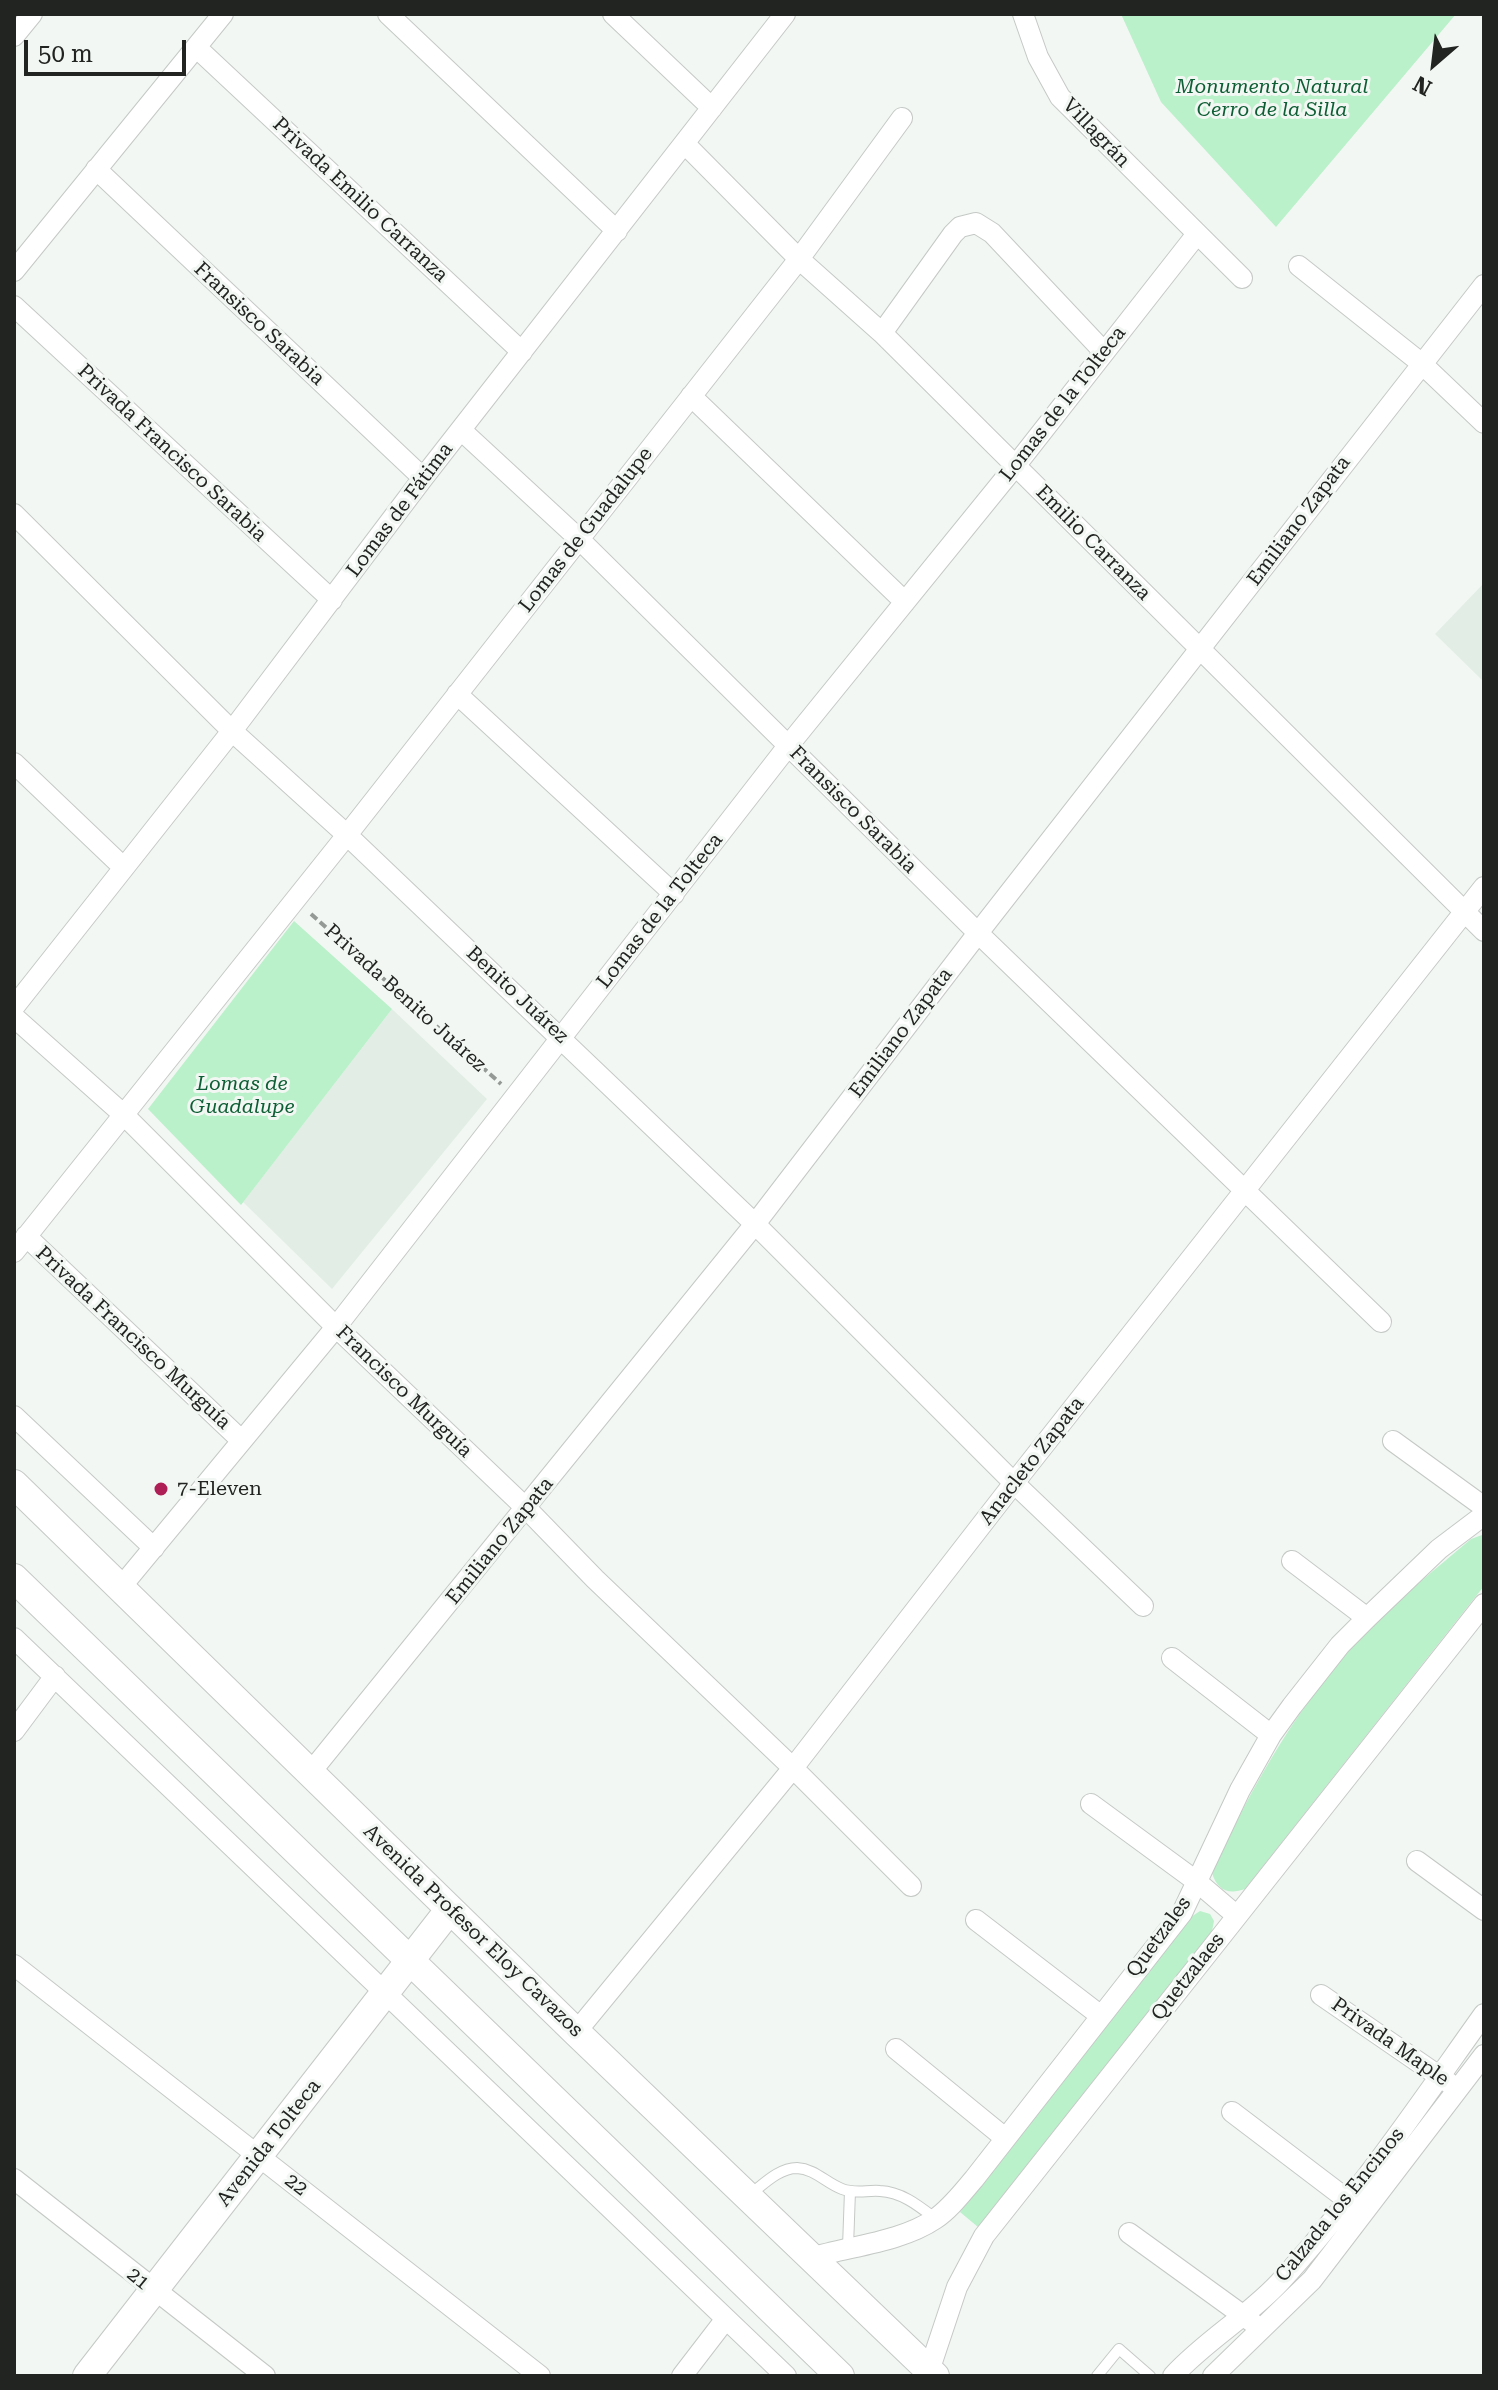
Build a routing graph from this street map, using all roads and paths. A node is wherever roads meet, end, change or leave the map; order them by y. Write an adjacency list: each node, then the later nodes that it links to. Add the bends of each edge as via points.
1 (32, 14): 7 (street)
2 (223, 14): 8 (street)
3 (388, 14): 13 (street)
4 (613, 14): 9 (street)
5 (785, 14): 9 (street, Lomas de Fátima)
6 (1023, 14): 14 (street, Villagrán, via 1060,97)
7 (14, 36)
8 (197, 48): 12 (street); 22 (street, Privada Emilio Carranza)
9 (712, 108): 11 (street, Lomas de Fátima)
10 (902, 118): 15 (street, Lomas de Guadalupe)
11 (685, 144): 13 (street, Lomas de Fátima); 15 (street, Emilio Carranza)
12 (96, 169): 17 (street); 29 (street, Fransisco Sarabia)
13 (617, 231): 22 (street, Lomas de Fátima)
14 (1197, 234): 18 (street, Villagrán); 23 (street, Lomas de la Tolteca)
15 (799, 259): 21 (street, Emilio Carranza); 25 (street, Lomas de Guadalupe)
16 (1299, 266): 24 (street)
17 (14, 271)
18 (1242, 278)
19 (1484, 285): 24 (street, Emiliano Zapata)
20 (14, 306): 32 (street, Privada Francisco Sarabia)
21 (882, 333): 23 (street, via 953,234 976,223 992,233); 28 (street, Emilio Carranza)
22 (522, 352): 27 (street, Lomas de Fátima)
23 (1104, 352): 28 (street, Lomas de la Tolteca)
24 (1421, 363): 26 (street); 34 (street, Emiliano Zapata)
25 (691, 396): 31 (street, Lomas de Guadalupe); 33 (street)
26 (1484, 423)
27 (461, 430): 29 (street, Lomas de Fátima); 31 (street, Fransisco Sarabia)
28 (1016, 465): 33 (street, Lomas de la Tolteca); 34 (street, Emilio Carranza)
29 (423, 478): 32 (street, Lomas de Fátima)
30 (14, 514): 36 (street, Benito Juárez)
31 (578, 538): 35 (street, Lomas de Guadalupe); 37 (street, Fransisco Sarabia)
32 (332, 600): 36 (street, Lomas de Fátima)
33 (905, 602): 37 (street, Lomas de la Tolteca)
34 (1200, 651): 44 (street, Emilio Carranza); 46 (street, Emiliano Zapata)
35 (457, 694): 39 (street, Lomas de Guadalupe); 42 (street)
36 (232, 731): 39 (street, Benito Juárez); 40 (street, Lomas de Fátima)
37 (788, 746): 42 (street, Lomas de la Tolteca); 46 (street, Fransisco Sarabia)
38 (14, 763): 40 (street)
39 (347, 835): 43 (street, Lomas de Guadalupe); 49 (street, Benito Juárez)
40 (123, 867): 47 (street, Lomas de Fátima)
41 (1484, 887): 44 (street, Anacleto Zapata)
42 (674, 894): 49 (street, Lomas de la Tolteca)
43 (295, 900): 50 (path, Privada Benito Juárez); 51 (street, Lomas de Guadalupe)
44 (1463, 912): 45 (street); 52 (street, Anacleto Zapata)
45 (1484, 931)
46 (978, 933): 52 (street, Fransisco Sarabia); 53 (street, Emiliano Zapata)
47 (14, 1007)
48 (14, 1017): 51 (street, Francisco Murguía)
49 (561, 1036): 50 (street, Lomas de la Tolteca); 53 (street, Benito Juárez)
50 (515, 1096): 56 (street, Lomas de la Tolteca)
51 (124, 1115): 54 (street, Lomas de Guadalupe); 56 (street, Francisco Murguía)
52 (1243, 1192): 55 (street); 60 (street, Anacleto Zapata)
53 (755, 1224): 60 (street, Benito Juárez); 63 (street, Emiliano Zapata)
54 (20, 1244): 58 (street, Privada Francisco Murguía)
55 (1381, 1322)
56 (336, 1327): 58 (street, Lomas de la Tolteca); 63 (street, Francisco Murguía)
57 (14, 1416): 65 (street)
58 (241, 1440): 65 (street, Lomas de la Tolteca)
59 (1393, 1441): 62 (street)
60 (1014, 1483): 70 (street); 77 (street, Anacleto Zapata)
61 (14, 1484): 68 (main road, Avenida Profesor Eloy Cavazos)
62 (1484, 1507)
63 (527, 1509): 77 (street, Francisco Murguía); 78 (street, Emiliano Zapata)
64 (1484, 1515): 71 (street, Quetzales, via 1439,1549)
65 (154, 1548): 68 (street, Lomas de la Tolteca)
66 (1292, 1561): 71 (street)
67 (14, 1578): 87 (main road)
68 (121, 1587): 78 (main road, Avenida Profesor Eloy Cavazos)
69 (1484, 1604): 85 (street, Quetzalaes)
70 (1143, 1606)
71 (1367, 1618): 76 (street, Quetzales)
72 (14, 1638): 74 (street)
73 (1172, 1658): 76 (street)
74 (55, 1676): 75 (street); 89 (street)
75 (14, 1731)
76 (1271, 1735): 81 (street, Quetzales)
77 (793, 1768): 82 (street); 93 (street, Anacleto Zapata)
78 (310, 1773): 83 (main road, Avenida Profesor Eloy Cavazos)
79 (1091, 1804): 81 (street)
80 (1417, 1861): 84 (street)
81 (1196, 1881): 85 (street); 92 (street, Quetzales, via 1182,1913)
82 (911, 1886)
83 (450, 1909): 87 (main road, Avenida Tolteca); 93 (main road, Avenida Profesor Eloy Cavazos)
84 (1484, 1910)
85 (1237, 1916): 113 (street, Quetzalaes, via 980,2240 957,2287)
86 (976, 1920): 92 (street)
87 (411, 1963): 89 (main road, Avenida Tolteca); 119 (main road)
88 (14, 1965): 100 (street, 22)
89 (386, 1993): 100 (main road, Avenida Tolteca); 111 (street)
90 (1321, 1995): 96 (street, Privada Maple)
91 (1484, 2014): 96 (street, Calzada los Encinos)
92 (1101, 2016): 99 (street, Quetzales)
93 (576, 2032): 103 (main road, Avenida Profesor Eloy Cavazos)
94 (896, 2049): 99 (street)
95 (1484, 2055): 97 (street, Calzada los Encinos)
96 (1439, 2077): 97 (street, Privada Maple); 104 (street, Calzada los Encinos)
97 (1459, 2090): 104 (street, Calzada los Encinos)
98 (1232, 2112): 104 (street)
99 (1005, 2138): 105 (street, Quetzales)
100 (259, 2156): 109 (main road, Avenida Tolteca); 116 (street, 22)
101 (14, 2179): 109 (street, 21)
102 (850, 2191): 103 (lane, via 798,2168 777,2174); 105 (lane, via 895,2194); 107 (lane)
103 (746, 2197): 108 (main road, Avenida Profesor Eloy Cavazos)
104 (1356, 2207): 110 (street, Calzada los Encinos); 112 (street, Calzada los Encinos, via 1312,2280)
105 (936, 2219): 107 (street, Quetzales, via 911,2233)
106 (1129, 2233): 110 (street)
107 (848, 2247): 108 (street, Quetzales)
108 (811, 2258): 113 (main road, Avenida Profesor Eloy Cavazos)
109 (154, 2291): 114 (main road, Avenida Tolteca); 115 (street, 21)
110 (1244, 2315): 112 (street); 122 (street, Calzada los Encinos)
111 (725, 2320): 117 (street); 118 (street)
112 (1262, 2329): 123 (street, Calzada los Encinos)
113 (932, 2373)
114 (87, 2376)
115 (265, 2376)
116 (540, 2376)
117 (682, 2376)
118 (786, 2376)
119 (840, 2376)
120 (1097, 2376): 121 (lane, via 1119,2349)
121 (1150, 2376)
122 (1173, 2376)
123 (1213, 2376)

